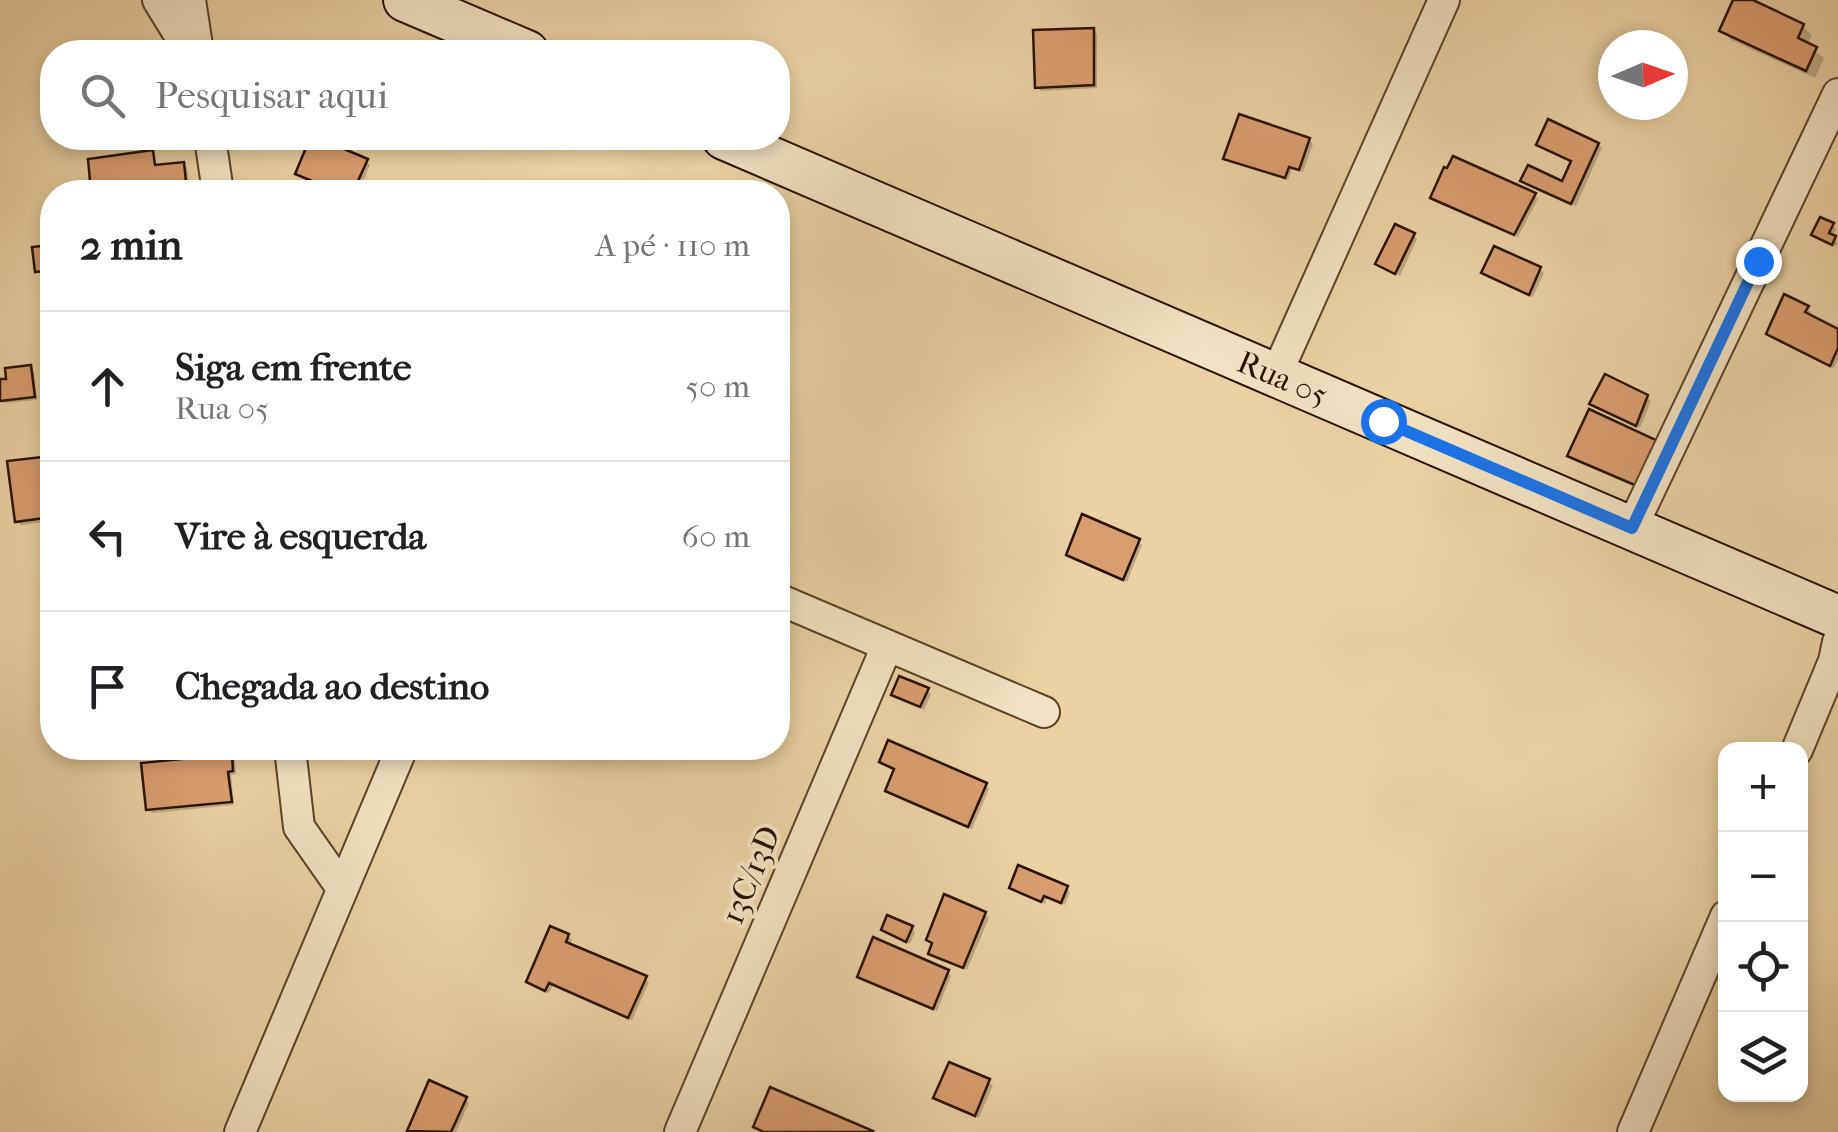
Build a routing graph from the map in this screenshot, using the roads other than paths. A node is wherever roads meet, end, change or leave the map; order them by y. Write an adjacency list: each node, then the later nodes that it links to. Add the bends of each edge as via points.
1 (158, 0): 5 (street)
2 (190, 0): 6 (street)
3 (405, 0): 7 (street)
4 (1444, 0): 12 (street)
5 (183, 40)
6 (196, 40)
7 (499, 40)
8 (1838, 94): 13 (street)
9 (212, 150): 11 (street)
10 (752, 150): 12 (street, Rua 05)
11 (216, 180)
12 (1276, 375): 13 (street, Rua 05)
13 (1632, 528): 15 (street, Rua 05)
14 (790, 604): 17 (street)
15 (1838, 618)
16 (1838, 642): 19 (street)
17 (887, 646): 18 (street); 25 (street, 13C/13D)
18 (1044, 712)
19 (1799, 742)
20 (291, 760): 22 (street, via 299,827)
21 (397, 760): 22 (street)
22 (341, 887): 24 (street)
23 (1723, 922): 26 (street)
24 (240, 1132)
25 (680, 1132)
26 (1634, 1132)

